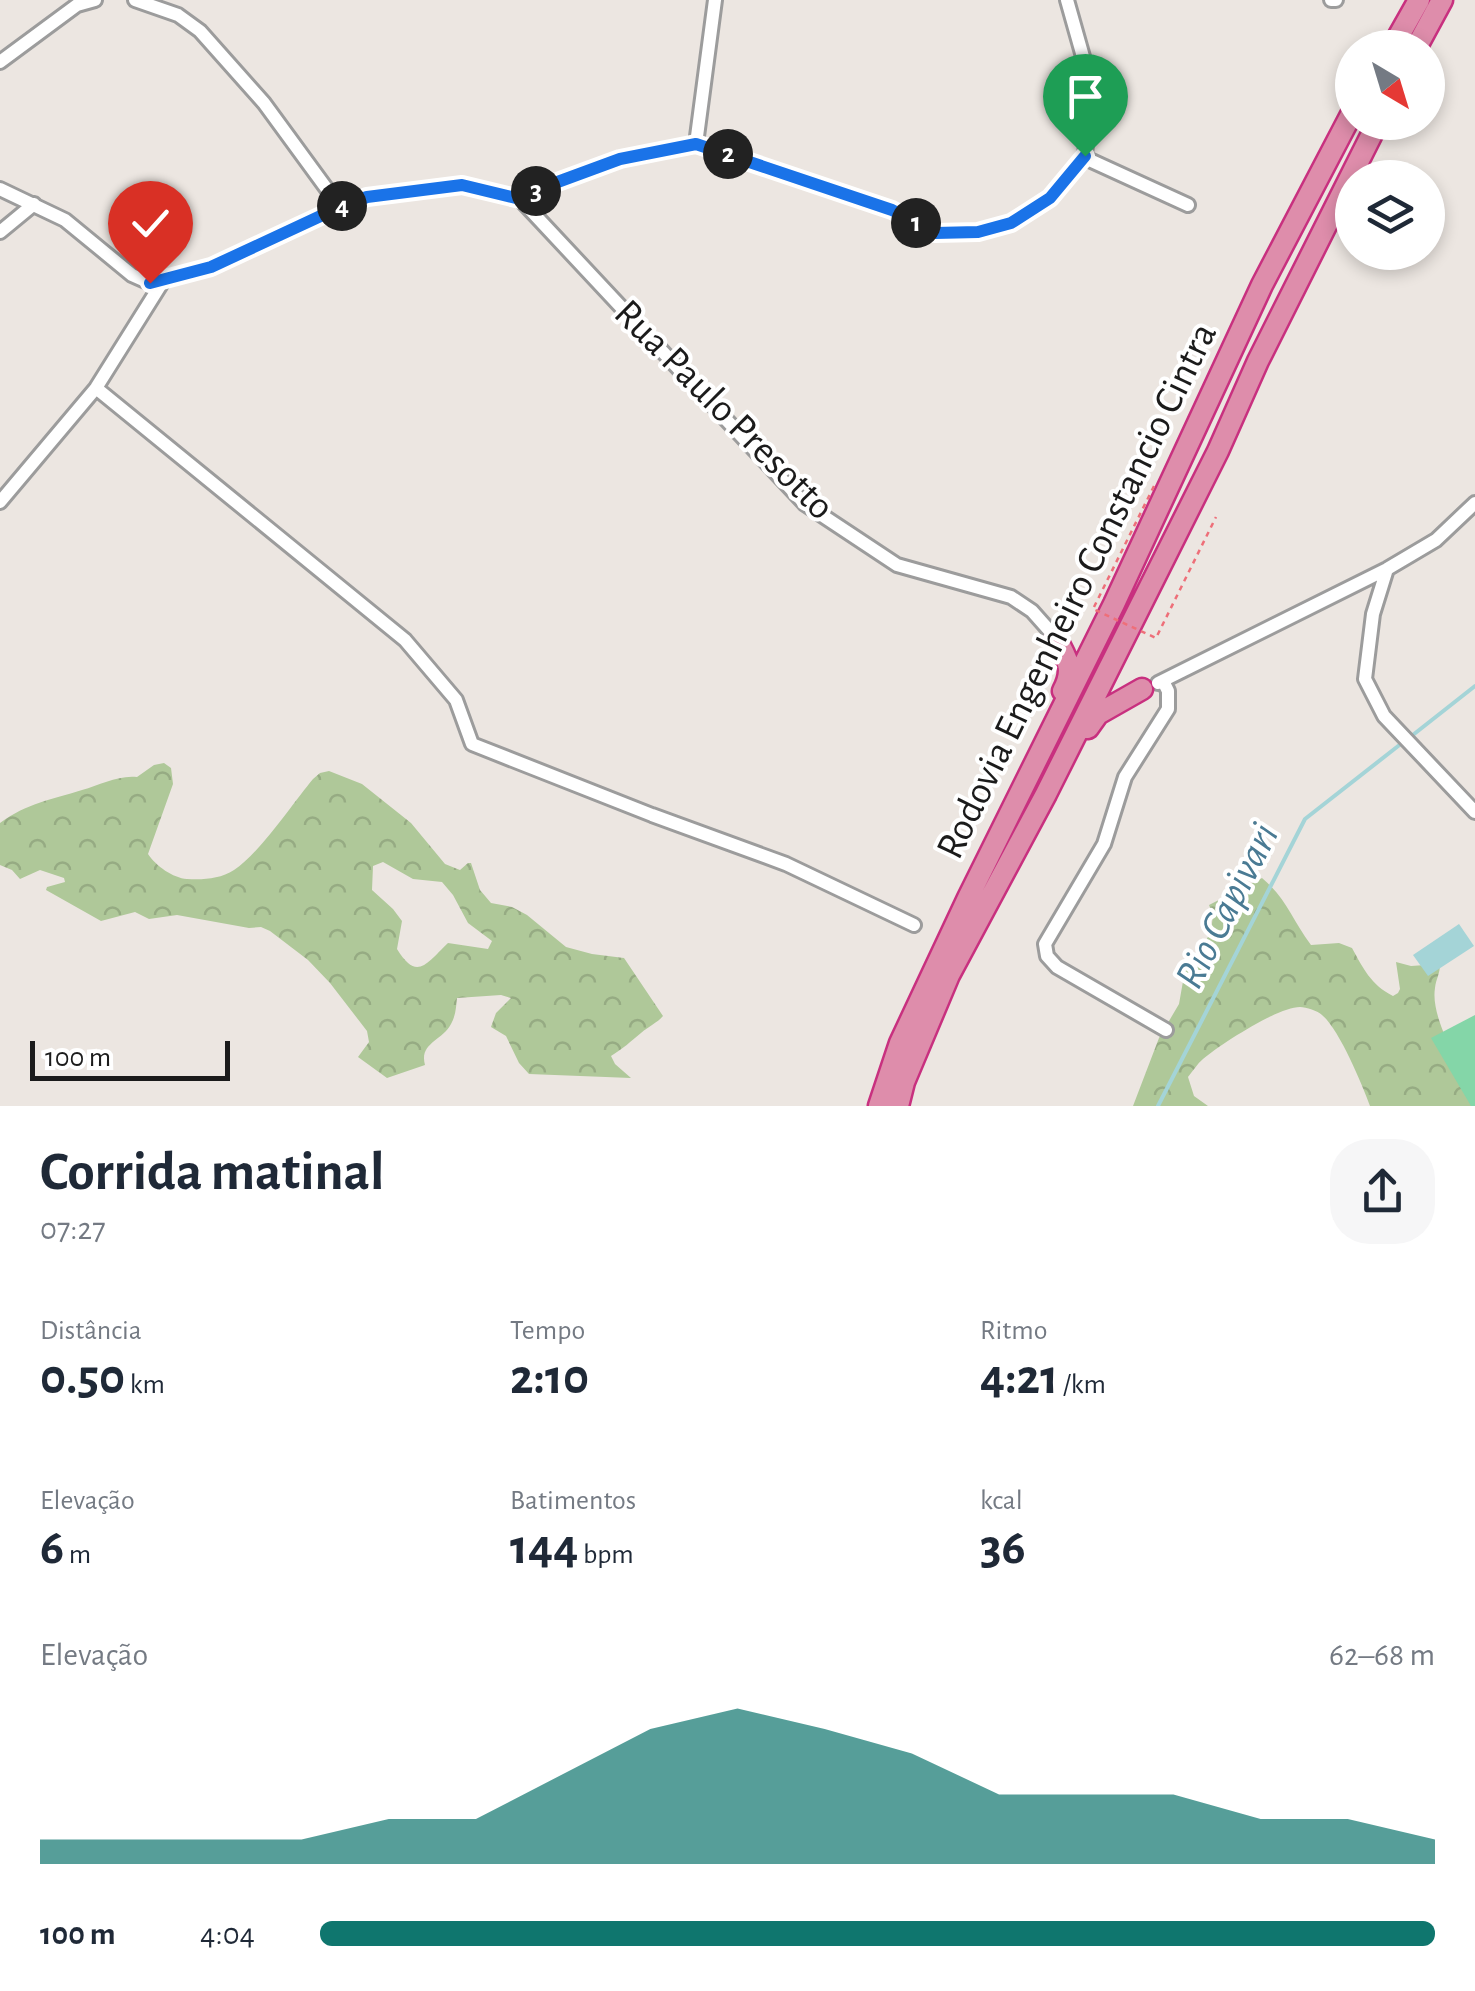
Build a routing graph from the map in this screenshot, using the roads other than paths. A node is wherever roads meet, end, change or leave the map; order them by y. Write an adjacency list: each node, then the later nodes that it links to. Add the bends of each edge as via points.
1 (95, 0): 9 (street)
2 (135, 0): 18 (street, via 200,31 264,103)
3 (715, 0): 12 (street)
4 (1067, 0): 13 (street, via 1090,85)
5 (1417, 0): 7 (highway)
6 (1442, 0): 8 (highway)
7 (1407, 30)
8 (1415, 30)
9 (0, 62)
10 (1338, 140): 25 (highway, Rodovia Engenheiro Constancio Cintra, via 1262,285)
11 (1369, 140): 26 (highway, Rodovia Engenheiro Constancio Cintra)
12 (696, 144): 13 (street, via 892,210 935,233 1011,223 1050,198); 15 (street, via 620,159)
13 (1084, 157): 17 (street)
14 (0, 189): 16 (street)
15 (520, 199): 18 (street, via 462,185 367,197); 27 (street, Rua Paulo Presotto, via 805,504 897,565 1010,596)
16 (34, 204): 19 (street); 20 (street, via 66,220 132,274)
17 (1188, 204)
18 (340, 207): 20 (street, via 211,267)
19 (0, 232)
20 (163, 281): 21 (street)
21 (96, 388): 22 (street); 33 (street, via 405,640 456,700 472,744 786,864)
22 (0, 502)
23 (1475, 503): 24 (street, via 1436,540)
24 (1387, 569): 28 (street); 32 (street, via 1365,679 1384,716)
25 (1114, 604): 27 (highway, via 1083,657); 30 (highway, Rodovia Engenheiro Constancio Cintra)
26 (1136, 616): 29 (highway, via 1113,688); 31 (highway, Rodovia Engenheiro Constancio Cintra)
27 (1056, 638): 30 (highway, via 1070,678)
28 (1163, 681): 29 (street); 34 (street, via 1168,709 1125,777 1104,844 1044,944 1057,967)
29 (1142, 689): 31 (highway, via 1098,714)
30 (1036, 765): 35 (highway, Rodovia Engenheiro Constancio Cintra)
31 (1046, 794): 38 (highway, Rodovia Engenheiro Constancio Cintra, via 950,975)
32 (1475, 812)
33 (914, 925)
34 (1166, 1030)
35 (900, 1043): 36 (highway); 37 (highway, Rodovia Engenheiro Constancio Cintra)
36 (872, 1106)
37 (879, 1106)
38 (898, 1106)

